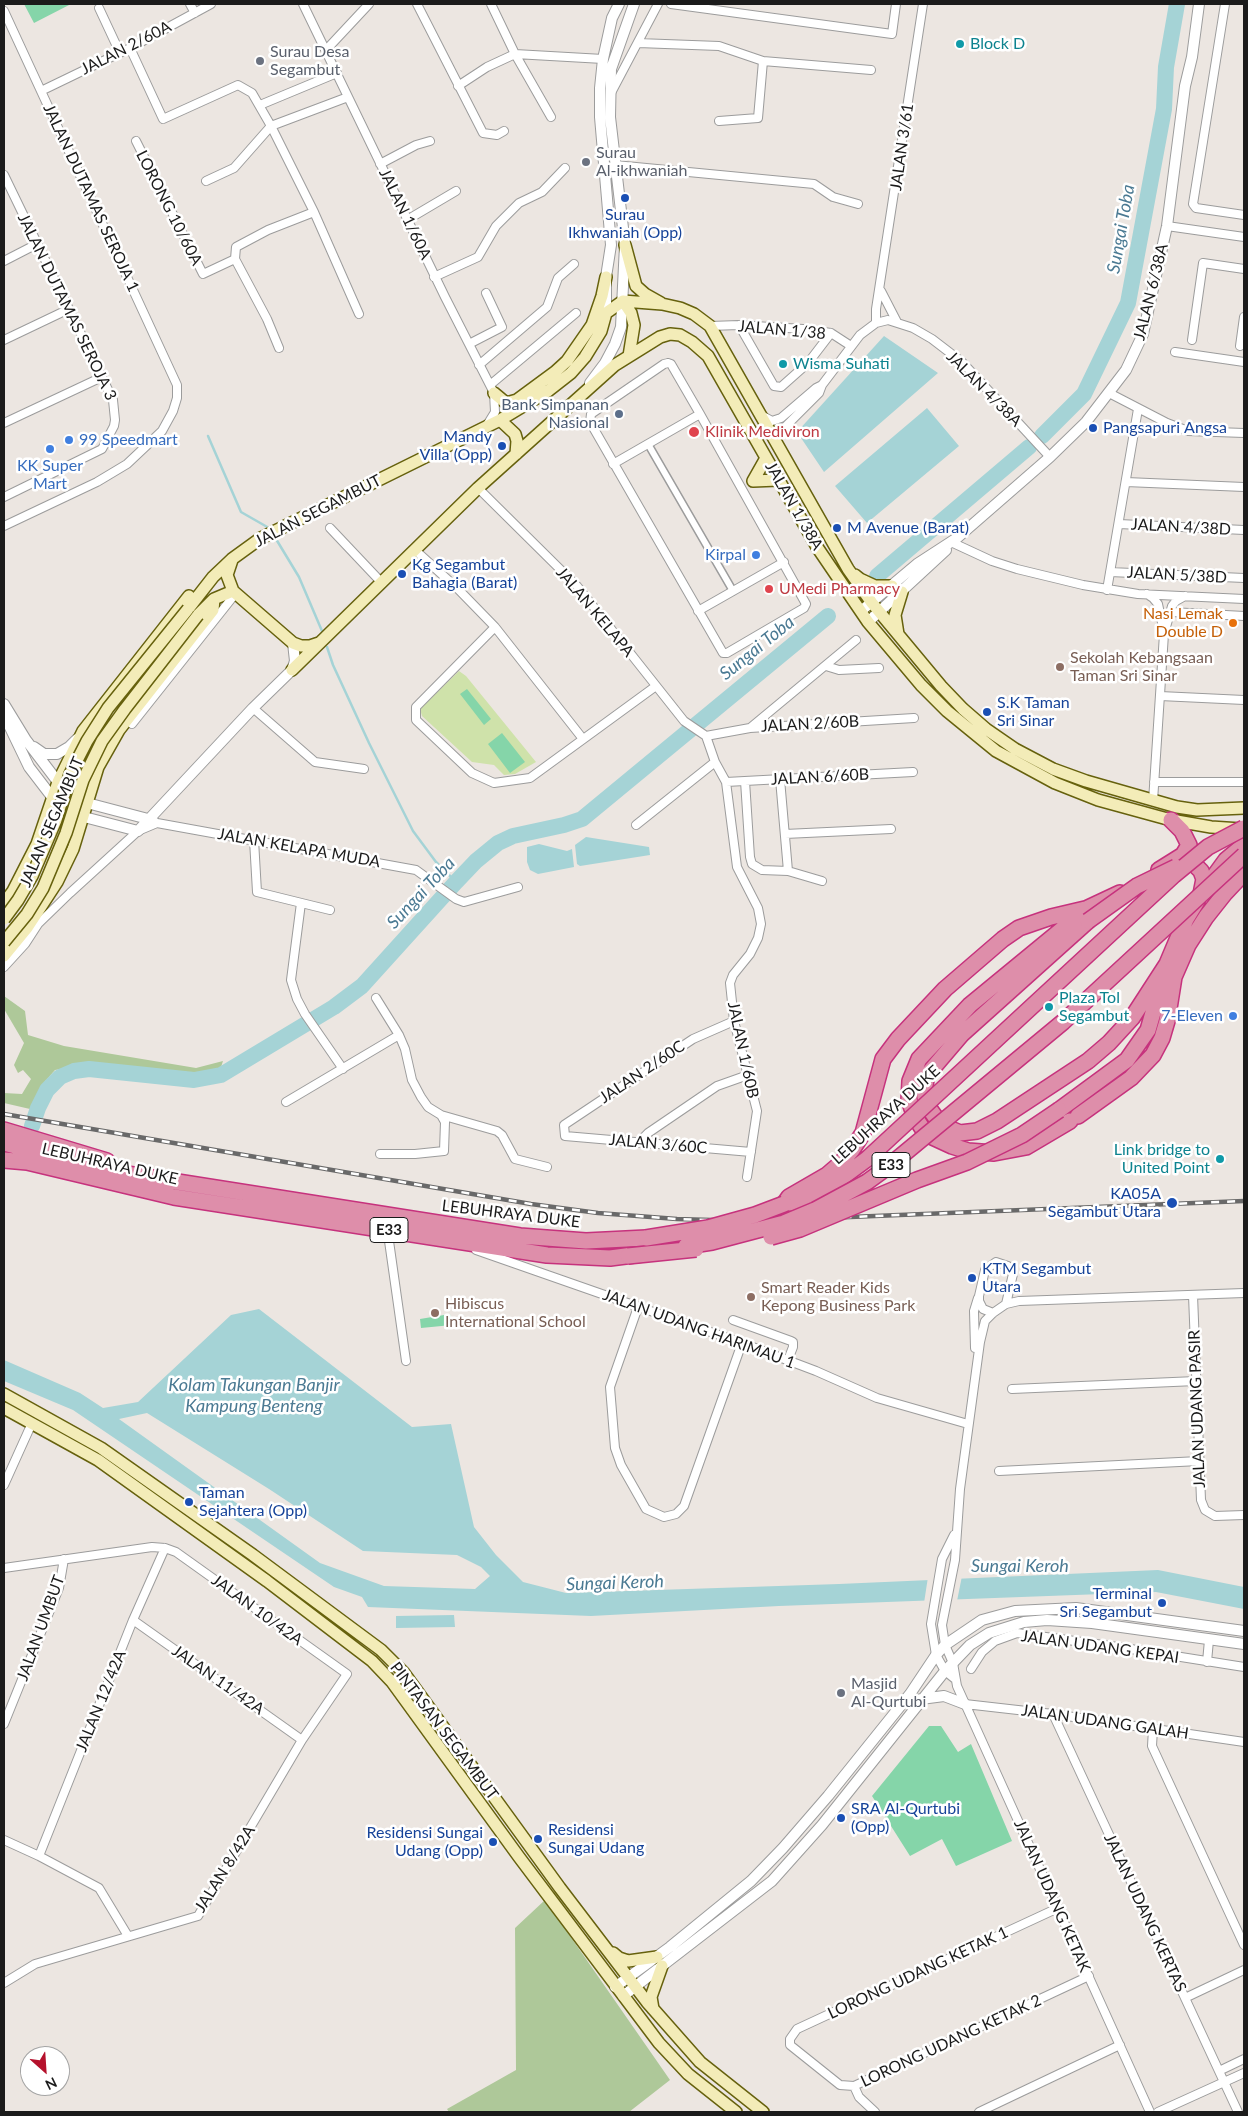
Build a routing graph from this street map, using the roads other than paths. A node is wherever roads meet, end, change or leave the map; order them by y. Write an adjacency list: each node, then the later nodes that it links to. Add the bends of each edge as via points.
1 (190, 4): 17 (street)
2 (211, 4): 17 (street, JALAN 2/60A)
3 (303, 4): 20 (street, JALAN 1/60A)
4 (369, 4): 20 (street)
5 (417, 4): 27 (street)
6 (491, 4): 22 (street)
7 (619, 4): 23 (street, via 612,18)
8 (634, 4): 29 (street, via 612,69)
9 (658, 4): 18 (street)
10 (671, 4): 11 (street, via 892,34)
11 (896, 4)
12 (923, 4): 58 (street, JALAN 3/61)
13 (1199, 4): 48 (street, JALAN 6/38A)
14 (1225, 4): 46 (street, via 1194,206)
15 (99, 8): 21 (street)
16 (4, 11): 28 (street, JALAN DUTAMAS SEROJA 1)
17 (195, 13): 19 (street, JALAN 2/60A)
18 (638, 43): 24 (street, via 719,46); 29 (street)
19 (130, 48): 21 (street, JALAN 2/60A); 31 (street, via 163,119 238,84 252,93)
20 (326, 50): 26 (street, JALAN 1/60A)
21 (120, 53): 28 (street, JALAN 2/60A)
22 (515, 54): 23 (street); 27 (street); 32 (street)
23 (603, 59): 57 (street, via 600,117 611,245)
24 (763, 61): 25 (street); 33 (street, via 758,118)
25 (871, 70)
26 (336, 73): 30 (street, JALAN 1/60A); 31 (street)
27 (458, 86): 35 (street, via 483,133 497,135)
28 (41, 91): 109 (street, JALAN DUTAMAS SEROJA 1, via 177,384 177,398 174,411 162,430 127,464 97,482)
29 (611, 93): 39 (street)
30 (348, 97): 34 (street); 38 (street, JALAN 1/60A)
31 (260, 105): 34 (street)
32 (552, 117)
33 (720, 121)
34 (271, 126): 42 (street, via 234,168); 45 (street)
35 (504, 131)
36 (136, 141): 52 (street, LORONG 10/60A, via 203,274)
37 (430, 141): 38 (street, via 416,144)
38 (380, 164): 47 (street, JALAN 1/60A)
39 (615, 165): 44 (street, via 814,184 833,197); 51 (street)
40 (565, 168): 56 (street, via 542,192 519,203 501,220 478,257)
41 (4, 178): 50 (street, JALAN DUTAMAS SEROJA 3)
42 (206, 180)
43 (456, 191): 47 (street)
44 (858, 204)
45 (314, 212): 52 (street, via 244,241 236,247); 65 (street)
46 (1244, 215)
47 (407, 220): 56 (street, JALAN 1/60A)
48 (1167, 226): 49 (street); 85 (street, JALAN 6/38A, via 1144,334 1126,370)
49 (1244, 237)
50 (37, 244): 53 (street); 62 (street, JALAN DUTAMAS SEROJA 3)
51 (625, 245): 60 (street); 61 (main road, via 636,286)
52 (235, 259): 77 (street)
53 (4, 261)
54 (574, 264): 81 (street, via 558,278 547,308)
55 (1244, 269): 73 (street, via 1203,264)
56 (434, 276): 74 (street, JALAN 1/60A)
57 (606, 277): 64 (street); 84 (main road, via 592,326 567,361 517,400 506,403)
58 (880, 290): 67 (street); 68 (street, JALAN 3/61)
59 (486, 293): 74 (street, via 502,327)
60 (623, 301): 61 (main road, JALAN 1/38A); 64 (main road); 79 (main road, via 634,325); 86 (street, via 621,326 615,344 605,363)
61 (662, 304): 70 (main road, JALAN 1/38A, via 694,314)
62 (69, 309): 72 (street); 82 (street, JALAN DUTAMAS SEROJA 3)
63 (576, 313): 84 (street)
64 (606, 313): 90 (main road, JALAN SEGAMBUT, via 602,332 571,373)
65 (358, 314)
66 (1244, 317): 76 (street)
67 (897, 322): 68 (street, JALAN 4/38A); 97 (street, JALAN 4/38A, via 932,339 962,362)
68 (876, 323): 75 (street)
69 (739, 325): 70 (street, JALAN 1/38); 71 (street, JALAN 1/38); 71 (street, via 774,386 781,387 808,363)
70 (710, 326): 89 (main road, JALAN 1/38A)
71 (831, 333): 75 (street, JALAN 1/38)
72 (4, 340)
73 (1192, 340)
74 (468, 344): 81 (street, JALAN 1/60A)
75 (851, 346): 83 (street)
76 (1240, 346)
77 (279, 348)
78 (1175, 352): 80 (street)
79 (629, 356): 86 (main road, JALAN 1/38A); 98 (main road, JALAN 1/38A, via 665,335 680,336 692,342 708,356)
80 (1244, 362)
81 (479, 365): 84 (street, JALAN 1/60A)
82 (102, 377): 91 (street); 106 (street, JALAN DUTAMAS SEROJA 3, via 113,400 115,420 102,449)
83 (822, 385): 89 (street, via 781,418 772,421); 94 (street)
84 (492, 389): 92 (street, via 495,412)
85 (1109, 393): 87 (street); 97 (street, JALAN 6/38A)
86 (574, 401): 96 (main road)
87 (1138, 410): 93 (street, via 1188,431); 102 (street)
88 (700, 414): 95 (street); 99 (street, via 671,364 664,364 591,414 590,422); 105 (street)
89 (759, 415): 94 (main road, JALAN 1/38A); 100 (main road, via 762,435)
90 (500, 420): 92 (main road, JALAN SEGAMBUT); 96 (main road, via 515,434)
91 (4, 423)
92 (487, 425): 114 (main road, JALAN SEGAMBUT, via 261,538)
93 (1244, 433)
94 (773, 439): 107 (main road, JALAN 1/38A)
95 (648, 444): 99 (street); 123 (street)
96 (516, 454): 104 (main road)
97 (1050, 457): 112 (street, JALAN 6/38A)
98 (766, 458): 100 (main road, JALAN 1/38A); 101 (main road)
99 (613, 464): 130 (street)
100 (777, 472): 101 (main road); 107 (main road); 131 (main road, JALAN 1/38A, via 835,576)
101 (753, 481): 105 (street)
102 (1126, 482): 103 (street); 108 (street)
103 (1244, 487)
104 (478, 488): 113 (main road); 146 (street, JALAN KELAPA, via 577,586)
105 (742, 488): 115 (street)
106 (4, 497)
107 (812, 506): 116 (main road, JALAN 1/38A)
108 (1119, 524): 111 (street, JALAN 4/38D); 117 (street)
109 (4, 526)
110 (330, 528): 120 (street)
111 (1244, 530)
112 (953, 541): 121 (street, JALAN 6/38A, via 917,564); 122 (street, via 992,561)
113 (415, 550): 120 (main road); 137 (street)
114 (232, 559): 118 (main road, JALAN SEGAMBUT); 124 (main road, via 227,575)
115 (784, 562): 123 (street); 130 (street, via 806,604 804,608 727,654 723,653)
116 (848, 568): 121 (main road, via 875,586); 129 (main road, JALAN 1/38A)
117 (1110, 572): 119 (street, JALAN 5/38D); 122 (street)
118 (212, 577): 132 (main road, JALAN SEGAMBUT); 154 (main road, via 207,577 192,593)
119 (1244, 578)
120 (382, 583): 142 (main road)
121 (897, 589): 129 (street, JALAN 6/38A); 133 (street, JALAN 6/38A); 139 (main road, via 895,616)
122 (1107, 590): 125 (street)
123 (733, 591): 130 (street)
124 (234, 592): 128 (main road, JALAN SEGAMBUT); 141 (main road); 153 (street)
125 (1147, 594): 126 (street); 138 (street, via 1158,604)
126 (1186, 596): 127 (street); 134 (street, via 1176,601)
127 (1244, 598)
128 (214, 599): 132 (main road, JALAN SEGAMBUT); 156 (main road, via 213,610)
129 (872, 603): 131 (street, JALAN 6/38A); 133 (main road, JALAN 1/38A)
130 (698, 611)
131 (861, 611): 136 (main road, JALAN 1/38A)
132 (193, 612): 199 (main road, JALAN SEGAMBUT, bridge, via 113,702 87,741 70,774 56,820 32,876); 200 (main road, JALAN SEGAMBUT, bridge, via 102,741 83,780 43,888)
133 (880, 612): 136 (street, JALAN 6/38A); 139 (main road, JALAN 1/38A)
134 (1171, 612): 135 (street); 138 (street)
135 (1244, 616)
136 (868, 622): 175 (main road, JALAN 1/38A, via 946,711 996,751 1061,786)
137 (495, 627): 158 (street); 158 (street, via 416,707 416,720 472,773 494,784 530,778)
138 (1164, 634): 147 (street)
139 (899, 637): 170 (main road, JALAN 1/38A, via 963,709 1015,749 1053,769)
140 (856, 640): 143 (street)
141 (293, 643): 142 (main road, via 310,646); 145 (street)
142 (320, 643): 145 (main road)
143 (826, 666): 144 (street, via 839,670); 155 (street)
144 (879, 668)
145 (292, 670): 150 (street)
146 (656, 686): 157 (street, JALAN KELAPA, via 684,721); 158 (street)
147 (1160, 696): 148 (street); 167 (street)
148 (1244, 700)
149 (4, 704): 159 (street)
150 (253, 708): 161 (street, via 315,762); 176 (street)
151 (4, 716): 169 (street, via 28,767)
152 (914, 718): 155 (street, JALAN 2/60B)
153 (132, 724)
154 (86, 727): 156 (main road, via 85,737 94,750 107,745); 159 (street, via 65,750 50,755); 165 (main road)
155 (750, 728): 157 (street, JALAN 2/60B)
156 (119, 730): 171 (main road, via 98,767)
157 (703, 735): 160 (street, JALAN 1/60B)
158 (583, 739)
159 (26, 740): 165 (street)
160 (715, 762): 166 (street, JALAN 1/60B); 177 (street)
161 (364, 769)
162 (913, 772): 163 (street, JALAN 6/60B)
163 (780, 779): 164 (street, JALAN 6/60B); 182 (street)
164 (745, 781): 166 (street, JALAN 6/60B); 188 (street)
165 (58, 782): 169 (main road); 171 (street)
166 (726, 782): 189 (street, JALAN 1/60B)
167 (1154, 782): 168 (street); 170 (street)
168 (1244, 782)
169 (52, 797): 173 (main road); 174 (street)
170 (1153, 801): 172 (main road, JALAN 1/38A, via 1197,810)
171 (87, 802): 174 (main road); 176 (street)
172 (1244, 808)
173 (46, 815): 180 (main road, via 56,811 70,813); 195 (main road, via 37,844)
174 (84, 817): 180 (main road); 181 (street)
175 (1171, 820): 178 (main road, JALAN 1/38A, via 1210,827); 187 (highway, via 1189,845 1183,855)
176 (152, 821): 181 (street); 183 (street, JALAN KELAPA MUDA)
177 (636, 825)
178 (1244, 828): 185 (highway, LEBUHRAYA DUKE / E33, bridge)
179 (891, 829): 182 (street)
180 (80, 830): 201 (main road, via 57,882)
181 (138, 831): 203 (street, via 38,924)
182 (785, 834): 190 (street)
183 (254, 840): 193 (street, JALAN KELAPA MUDA, via 416,870 464,902); 196 (street, via 258,892)
184 (1244, 845): 194 (highway, via 1226,860)
185 (1208, 847): 198 (highway, bridge); 224 (highway, LEBUHRAYA DUKE / E33, bridge, via 1040,997 868,1159 814,1196)
186 (1244, 855): 226 (highway, LEBUHRAYA DUKE / E33, bridge, via 1063,1022 867,1182 784,1223 712,1242)
187 (1172, 862): 194 (highway, via 1186,860 1201,871 1203,884); 198 (highway)
188 (752, 864): 189 (street); 190 (street, via 762,870)
189 (737, 867): 205 (street, JALAN 1/60B, via 758,908 761,924 750,954 730,983)
190 (788, 871): 192 (street)
191 (1244, 873): 198 (highway, via 1220,899 1188,945 1174,977 1162,1038 1153,1055 1131,1078 1074,1119 1026,1147 994,1154 968,1151 926,1134 909,1100 910,1081 919,1060 970,1005)
192 (822, 881)
193 (518, 887)
194 (1197, 902): 202 (highway)
195 (4, 903)
196 (301, 904): 197 (street); 207 (street, via 291,980 305,1014)
197 (330, 910)
198 (1088, 914): 202 (highway, via 962,1034 926,1075 926,1104 941,1125 960,1133 976,1131 997,1121 1088,1061 1132,1018); 224 (highway, via 1051,917 1019,928 944,989 883,1059 863,1133 852,1150 827,1175 789,1197)
199 (4, 919)
200 (4, 942)
201 (4, 956)
202 (1167, 964): 226 (highway, bridge, via 1148,1030 1128,1060 1003,1146 800,1229 733,1244)
203 (4, 967)
204 (376, 998): 206 (street)
205 (734, 1021): 208 (street, JALAN 1/60B); 212 (street, JALAN 2/60C, via 693,1039 564,1125)
206 (399, 1035): 207 (street); 210 (street, via 412,1080 426,1104)
207 (343, 1069): 209 (street)
208 (748, 1075): 214 (street, via 717,1086); 216 (street, JALAN 1/60B, via 756,1111)
209 (286, 1102)
210 (441, 1115): 217 (street, via 445,1122 444,1150); 220 (street, via 497,1131 515,1159)
211 (4, 1130): 221 (highway, E33, via 133,1168)
212 (565, 1136): 214 (street, JALAN 3/60C)
213 (4, 1143): 218 (highway, E33)
214 (638, 1143): 216 (street, JALAN 3/60C)
215 (4, 1149): 218 (highway)
216 (750, 1152): 222 (street, JALAN 1/60B)
217 (380, 1154)
218 (27, 1156): 219 (highway, E33); 221 (highway, LEBUHRAYA DUKE / E33); 226 (highway, LEBUHRAYA DUKE / E33, via 174,1197 547,1255)
219 (4, 1160)
220 (547, 1167)
221 (147, 1177): 224 (highway, LEBUHRAYA DUKE / E33, bridge, via 552,1240 614,1241 663,1236 708,1228)
222 (747, 1177)
223 (160, 1197): 225 (street, JALAN UDANG HARIMAU 1)
224 (784, 1204)
225 (388, 1234): 231 (street, JALAN UDANG HARIMAU 1, via 474,1249); 236 (street)
226 (628, 1256)
227 (1244, 1293): 228 (street)
228 (1193, 1295): 230 (street); 238 (street, JALAN UDANG PASIR)
229 (979, 1296): 230 (street, via 988,1266 996,1262 1005,1263 1013,1274); 232 (street, via 983,1309); 237 (street, via 974,1310)
230 (1006, 1304): 232 (street)
231 (638, 1307): 234 (street, JALAN UDANG HARIMAU 1); 234 (street, via 610,1387 615,1448 621,1466 646,1509 664,1517 676,1514 684,1506)
232 (992, 1313): 237 (street, via 982,1329)
233 (733, 1320): 235 (street, via 791,1341 793,1347)
234 (742, 1343): 235 (street, JALAN UDANG HARIMAU 1)
235 (788, 1360): 243 (street, JALAN UDANG HARIMAU 1, via 877,1398)
236 (406, 1361)
237 (976, 1365): 243 (street)
238 (1196, 1381): 239 (street); 244 (street, JALAN UDANG PASIR)
239 (1012, 1389)
240 (4, 1394): 277 (main road, PINTASAN SEGAMBUT, via 101,1448 380,1650 404,1673)
241 (4, 1408): 242 (main road, PINTASAN SEGAMBUT)
242 (32, 1423): 246 (street); 284 (main road, PINTASAN SEGAMBUT, via 105,1465 267,1580 372,1661 392,1682)
243 (968, 1424): 248 (street)
244 (1199, 1461): 245 (street); 247 (street, JALAN UDANG PASIR, via 1201,1500 1205,1510 1215,1516)
245 (999, 1471)
246 (4, 1485)
247 (1244, 1515)
248 (956, 1532): 256 (street, JALAN UDANG KETAK, via 955,1560 942,1624); 257 (street, via 942,1558 931,1624)
249 (165, 1548): 250 (street); 252 (street, JALAN 12/42A); 263 (street, JALAN 10/42A, via 176,1552)
250 (64, 1559): 251 (street); 268 (street, JALAN UMBUT, via 59,1588)
251 (4, 1568)
252 (133, 1620): 270 (street, JALAN 11/42A); 274 (street, JALAN 12/42A)
253 (1244, 1631): 256 (street, via 1076,1608 1033,1609 989,1618 968,1628)
254 (1209, 1640): 255 (street); 258 (street); 259 (street, via 1092,1623 1046,1620 1024,1622 988,1633 970,1645)
255 (1244, 1644)
256 (946, 1645): 257 (street); 259 (street, JALAN UDANG KETAK)
257 (936, 1655): 262 (street); 279 (street, via 904,1701 783,1848 733,1897)
258 (1207, 1662): 260 (street, JALAN UDANG KEPAI); 261 (street, JALAN UDANG KEPAI, via 1017,1633 995,1641 982,1652)
259 (953, 1663): 262 (street); 264 (street, JALAN UDANG KETAK)
260 (1244, 1667)
261 (971, 1670)
262 (945, 1672): 264 (street, JALAN UDANG KETAK); 265 (street)
263 (347, 1674): 270 (street, JALAN 8/42A)
264 (954, 1679): 266 (street, JALAN UDANG KETAK)
265 (921, 1700): 266 (street, via 944,1696); 279 (street, via 822,1825 772,1880)
266 (965, 1704): 267 (street, JALAN UDANG GALAH); 275 (street, JALAN UDANG KETAK)
267 (1053, 1714): 269 (street, JALAN UDANG GALAH); 286 (street, JALAN UDANG KERTAS)
268 (4, 1724)
269 (1152, 1729): 271 (street, JALAN UDANG GALAH); 278 (street, via 1152,1746)
270 (302, 1740): 276 (street, JALAN 8/42A, via 198,1916)
271 (1242, 1742): 272 (street)
272 (1244, 1750)
273 (4, 1840): 274 (street)
274 (39, 1856): 276 (street, via 99,1888)
275 (1058, 1908): 281 (street, JALAN UDANG KETAK); 289 (street, LORONG UDANG KETAK 1, via 797,2029 790,2039)
276 (128, 1936): 283 (street, JALAN 8/42A, via 34,1964)
277 (602, 1944): 279 (main road, via 628,1961); 282 (main road, PINTASAN SEGAMBUT)
278 (1244, 1945)
279 (659, 1961): 282 (street); 287 (main road, via 651,1997)
280 (1244, 1970): 286 (street)
281 (1089, 1976): 288 (street, JALAN UDANG KETAK); 294 (street, LORONG UDANG KETAK 2)
282 (632, 1982): 284 (street); 285 (street); 287 (main road, PINTASAN SEGAMBUT)
283 (4, 1983)
284 (615, 1987): 285 (main road, PINTASAN SEGAMBUT)
285 (623, 1996): 295 (main road, PINTASAN SEGAMBUT, via 683,2068)
286 (1185, 1998): 291 (street, JALAN UDANG KERTAS)
287 (654, 2010): 296 (main road, PINTASAN SEGAMBUT, via 700,2062)
288 (1120, 2045): 298 (street); 299 (street, JALAN UDANG KETAK)
289 (792, 2048): 294 (street, LORONG UDANG KETAK 2, via 840,2085)
290 (1244, 2059): 291 (street)
291 (1219, 2071): 293 (street, JALAN UDANG KERTAS)
292 (1244, 2073): 293 (street)
293 (1224, 2082): 300 (street); 301 (street, JALAN UDANG KERTAS)
294 (854, 2086): 297 (street, via 859,2098)
295 (736, 2112)
296 (763, 2112)
297 (875, 2112)
298 (979, 2112)
299 (1150, 2112)
300 (1158, 2112)
301 (1238, 2112)

